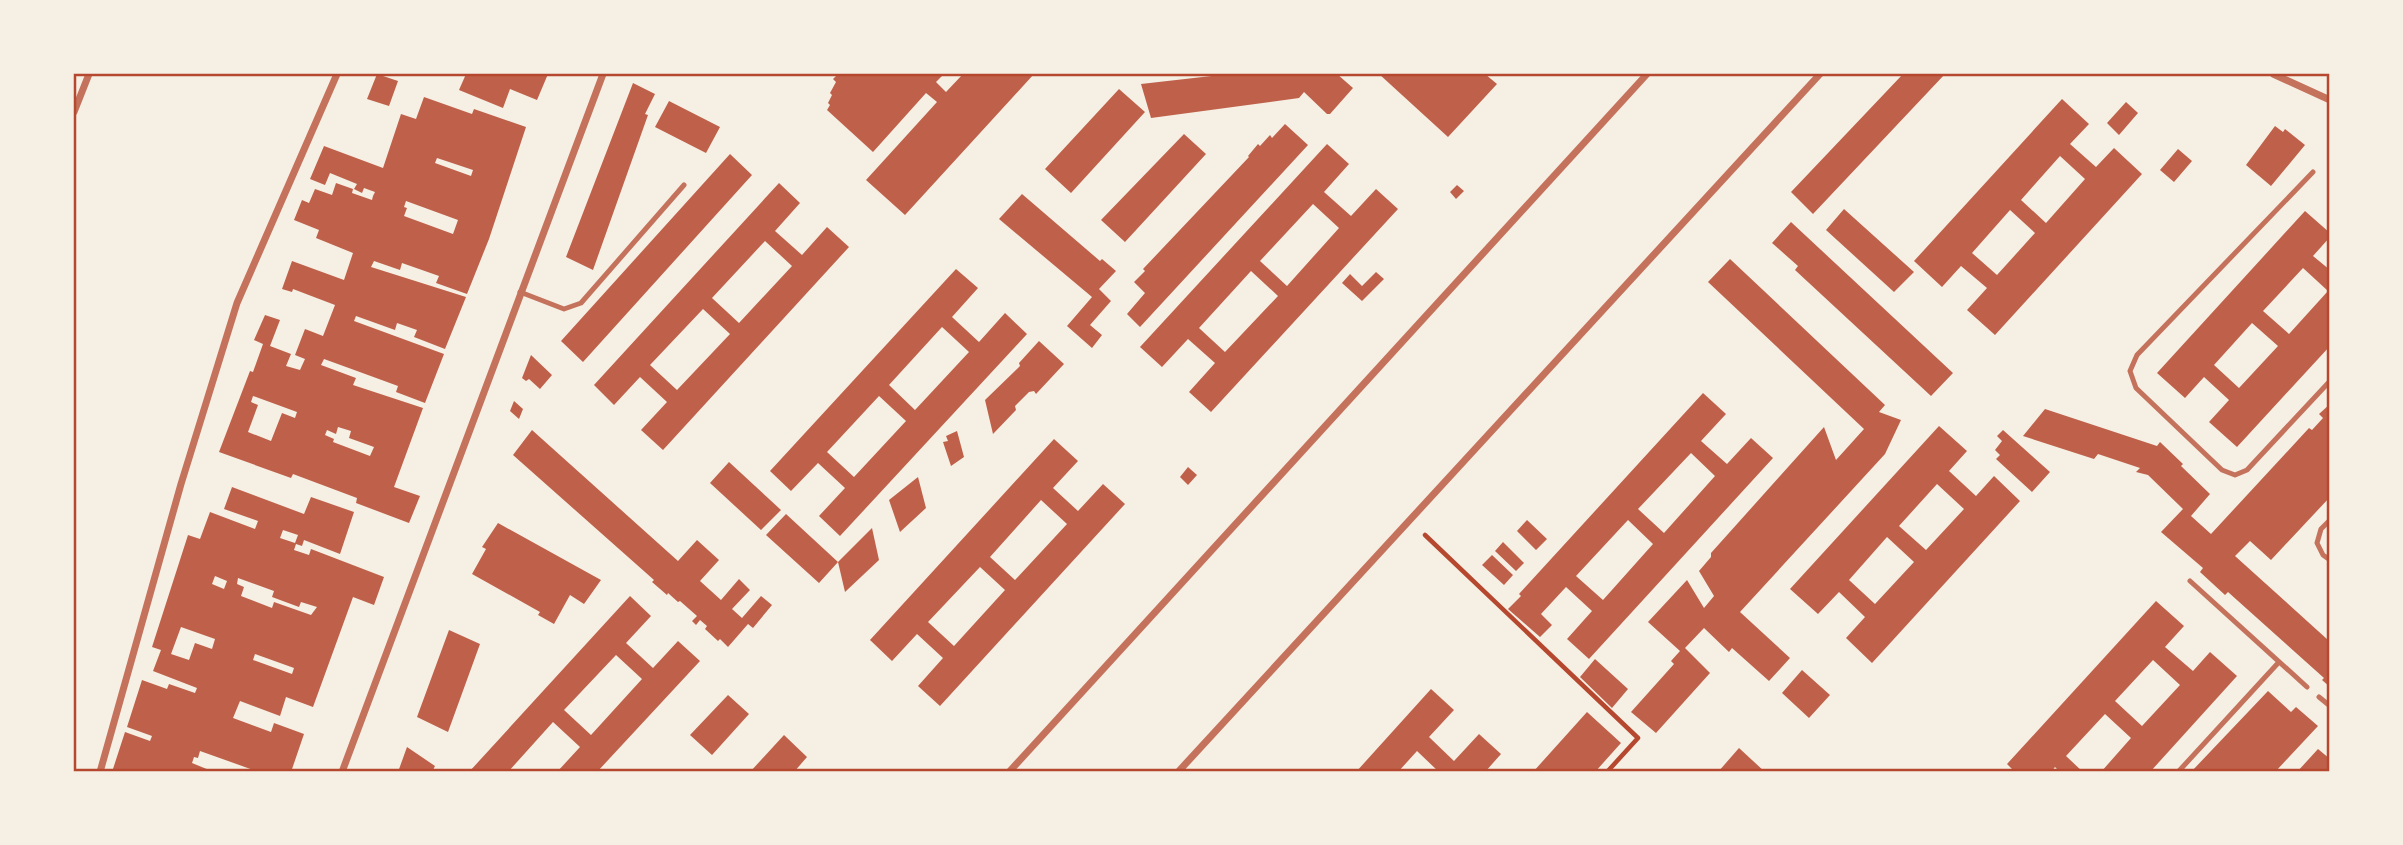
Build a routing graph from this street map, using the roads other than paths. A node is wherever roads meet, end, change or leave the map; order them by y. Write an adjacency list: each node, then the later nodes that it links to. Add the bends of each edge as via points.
1 (89, 74): 8 (street)
2 (337, 74): 20 (street, via 237,303)
3 (603, 74): 11 (street)
4 (1647, 74): 22 (street)
5 (1820, 74): 23 (street)
6 (2273, 74): 7 (street)
7 (2329, 100)
8 (74, 112)
9 (2313, 172): 12 (lane, via 2137,355 2130,371 2136,388 2222,470 2235,475 2247,470)
10 (684, 185): 11 (lane, via 581,303 564,309)
11 (520, 292): 21 (street)
12 (2329, 381)
13 (2329, 520): 14 (lane, via 2320,529 2317,543)
14 (2329, 561)
15 (2190, 581): 16 (lane)
16 (2279, 662): 17 (lane); 24 (lane)
17 (2307, 687)
18 (2319, 697): 19 (lane)
19 (2329, 706)
20 (100, 772)
21 (342, 772)
22 (1009, 772)
23 (1178, 772)
24 (2178, 772)

